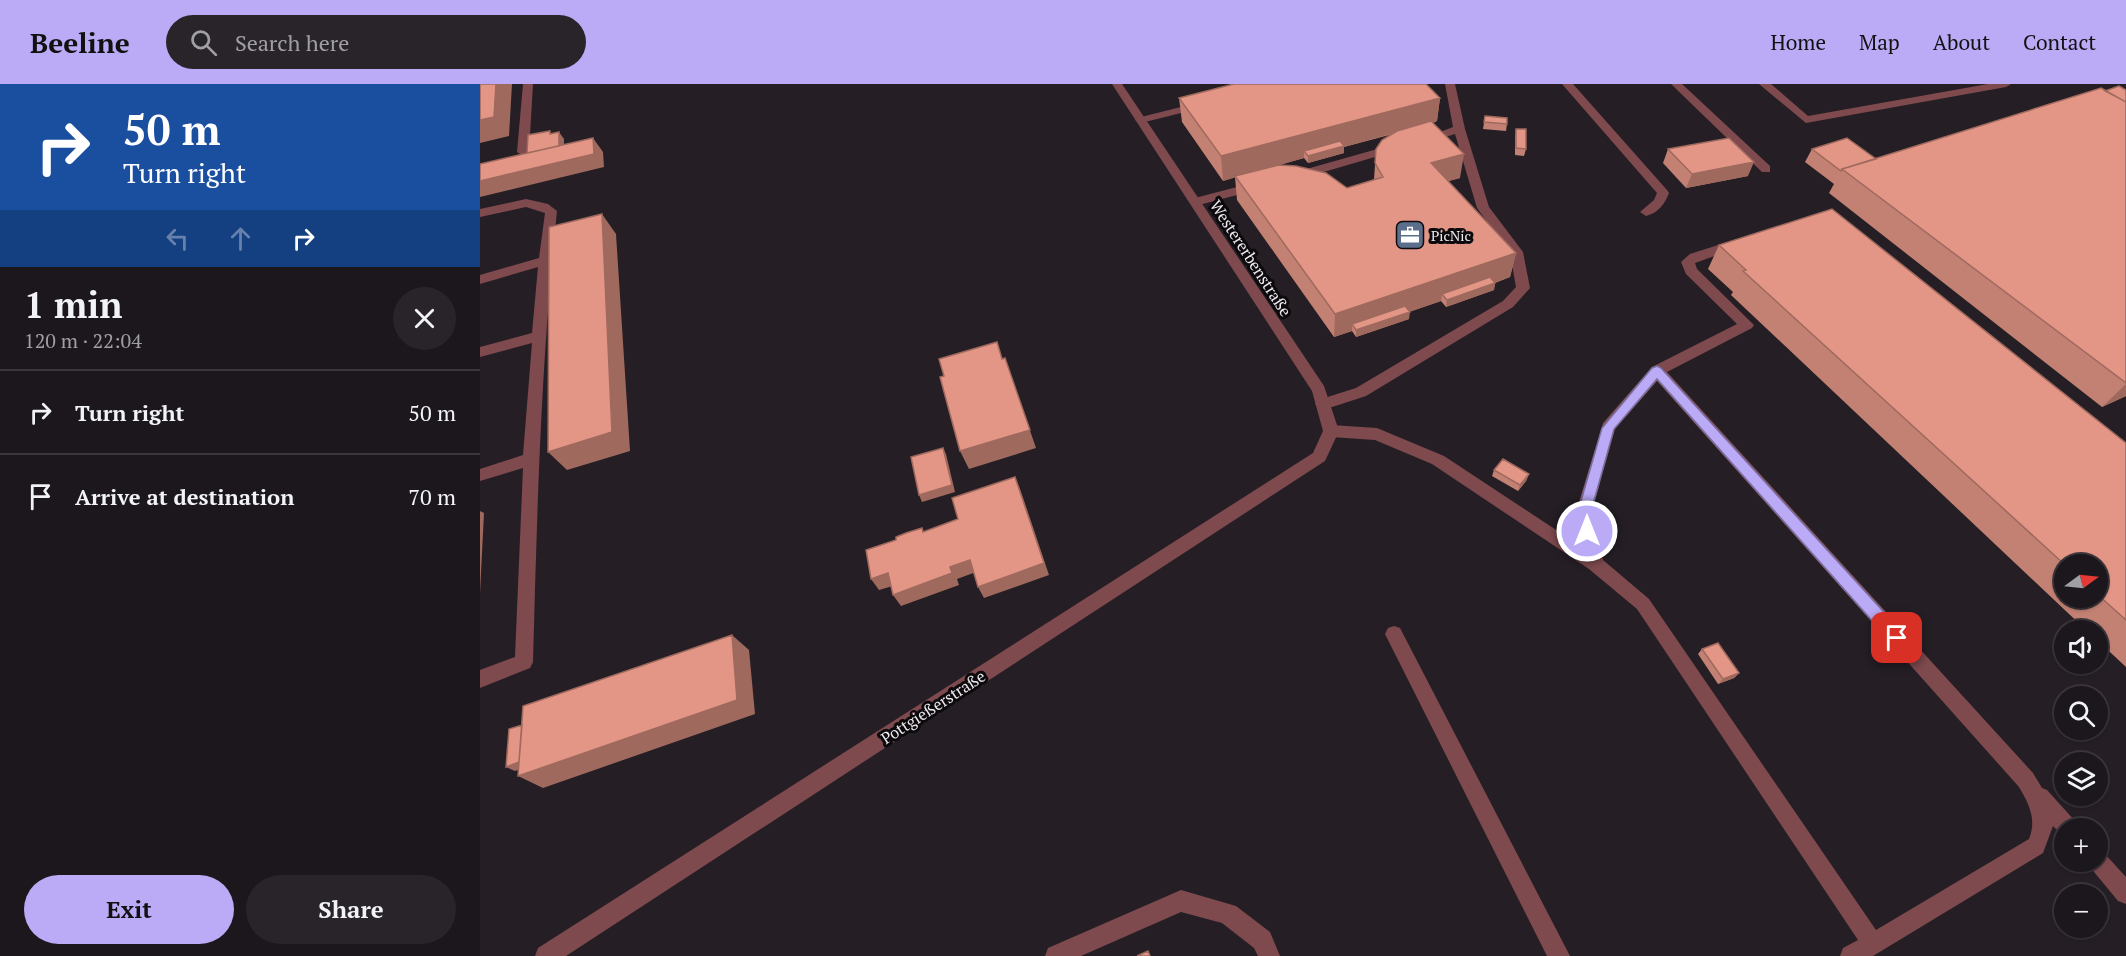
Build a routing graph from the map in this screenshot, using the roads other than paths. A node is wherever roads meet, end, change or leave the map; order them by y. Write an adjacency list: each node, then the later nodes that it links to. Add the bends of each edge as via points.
1 (528, 84): 11 (street)
2 (1117, 84): 9 (street, Westererbenstraße)
3 (1450, 84): 10 (street)
4 (1567, 84): 14 (street, via 1663,193 1659,202)
5 (1676, 84): 12 (street)
6 (1764, 84): 7 (street, via 1806,120)
7 (2006, 84)
8 (1218, 100): 9 (street)
9 (1141, 120): 13 (street, Westererbenstraße)
10 (1459, 129): 13 (street); 22 (street, via 1483,208 1516,252 1523,288 1509,304 1361,392)
11 (523, 152)
12 (1766, 169)
13 (1194, 202): 22 (street, Westererbenstraße, via 1319,390)
14 (1646, 212)
15 (480, 213): 17 (street, via 528,202 542,204 551,211)
16 (1749, 239): 21 (street, via 1688,262 1691,271 1747,325)
17 (544, 261): 18 (street); 19 (street)
18 (480, 280)
19 (539, 336): 20 (street); 24 (street)
20 (480, 352)
21 (1657, 371): 26 (street, via 1608,428 1583,515); 29 (street)
22 (1323, 404): 23 (street, Westererbenstraße)
23 (1331, 431): 26 (street, via 1377,434 1438,460); 34 (street, Pottgießerstraße, via 1319,457)
24 (531, 459): 25 (street); 28 (street, via 524,662)
25 (480, 475)
26 (1595, 564): 33 (street, via 1643,604)
27 (1394, 634): 37 (street)
28 (480, 679)
29 (2026, 780): 30 (street); 33 (street, via 2043,815 2042,834 2036,846)
30 (2059, 818)
31 (2108, 872): 32 (street)
32 (2125, 891)
33 (1872, 944): 38 (street)
34 (546, 956)
35 (1056, 956): 36 (street, via 1181,901 1228,914 1262,940)
36 (1269, 956)
37 (1559, 956)
38 (1851, 956)

